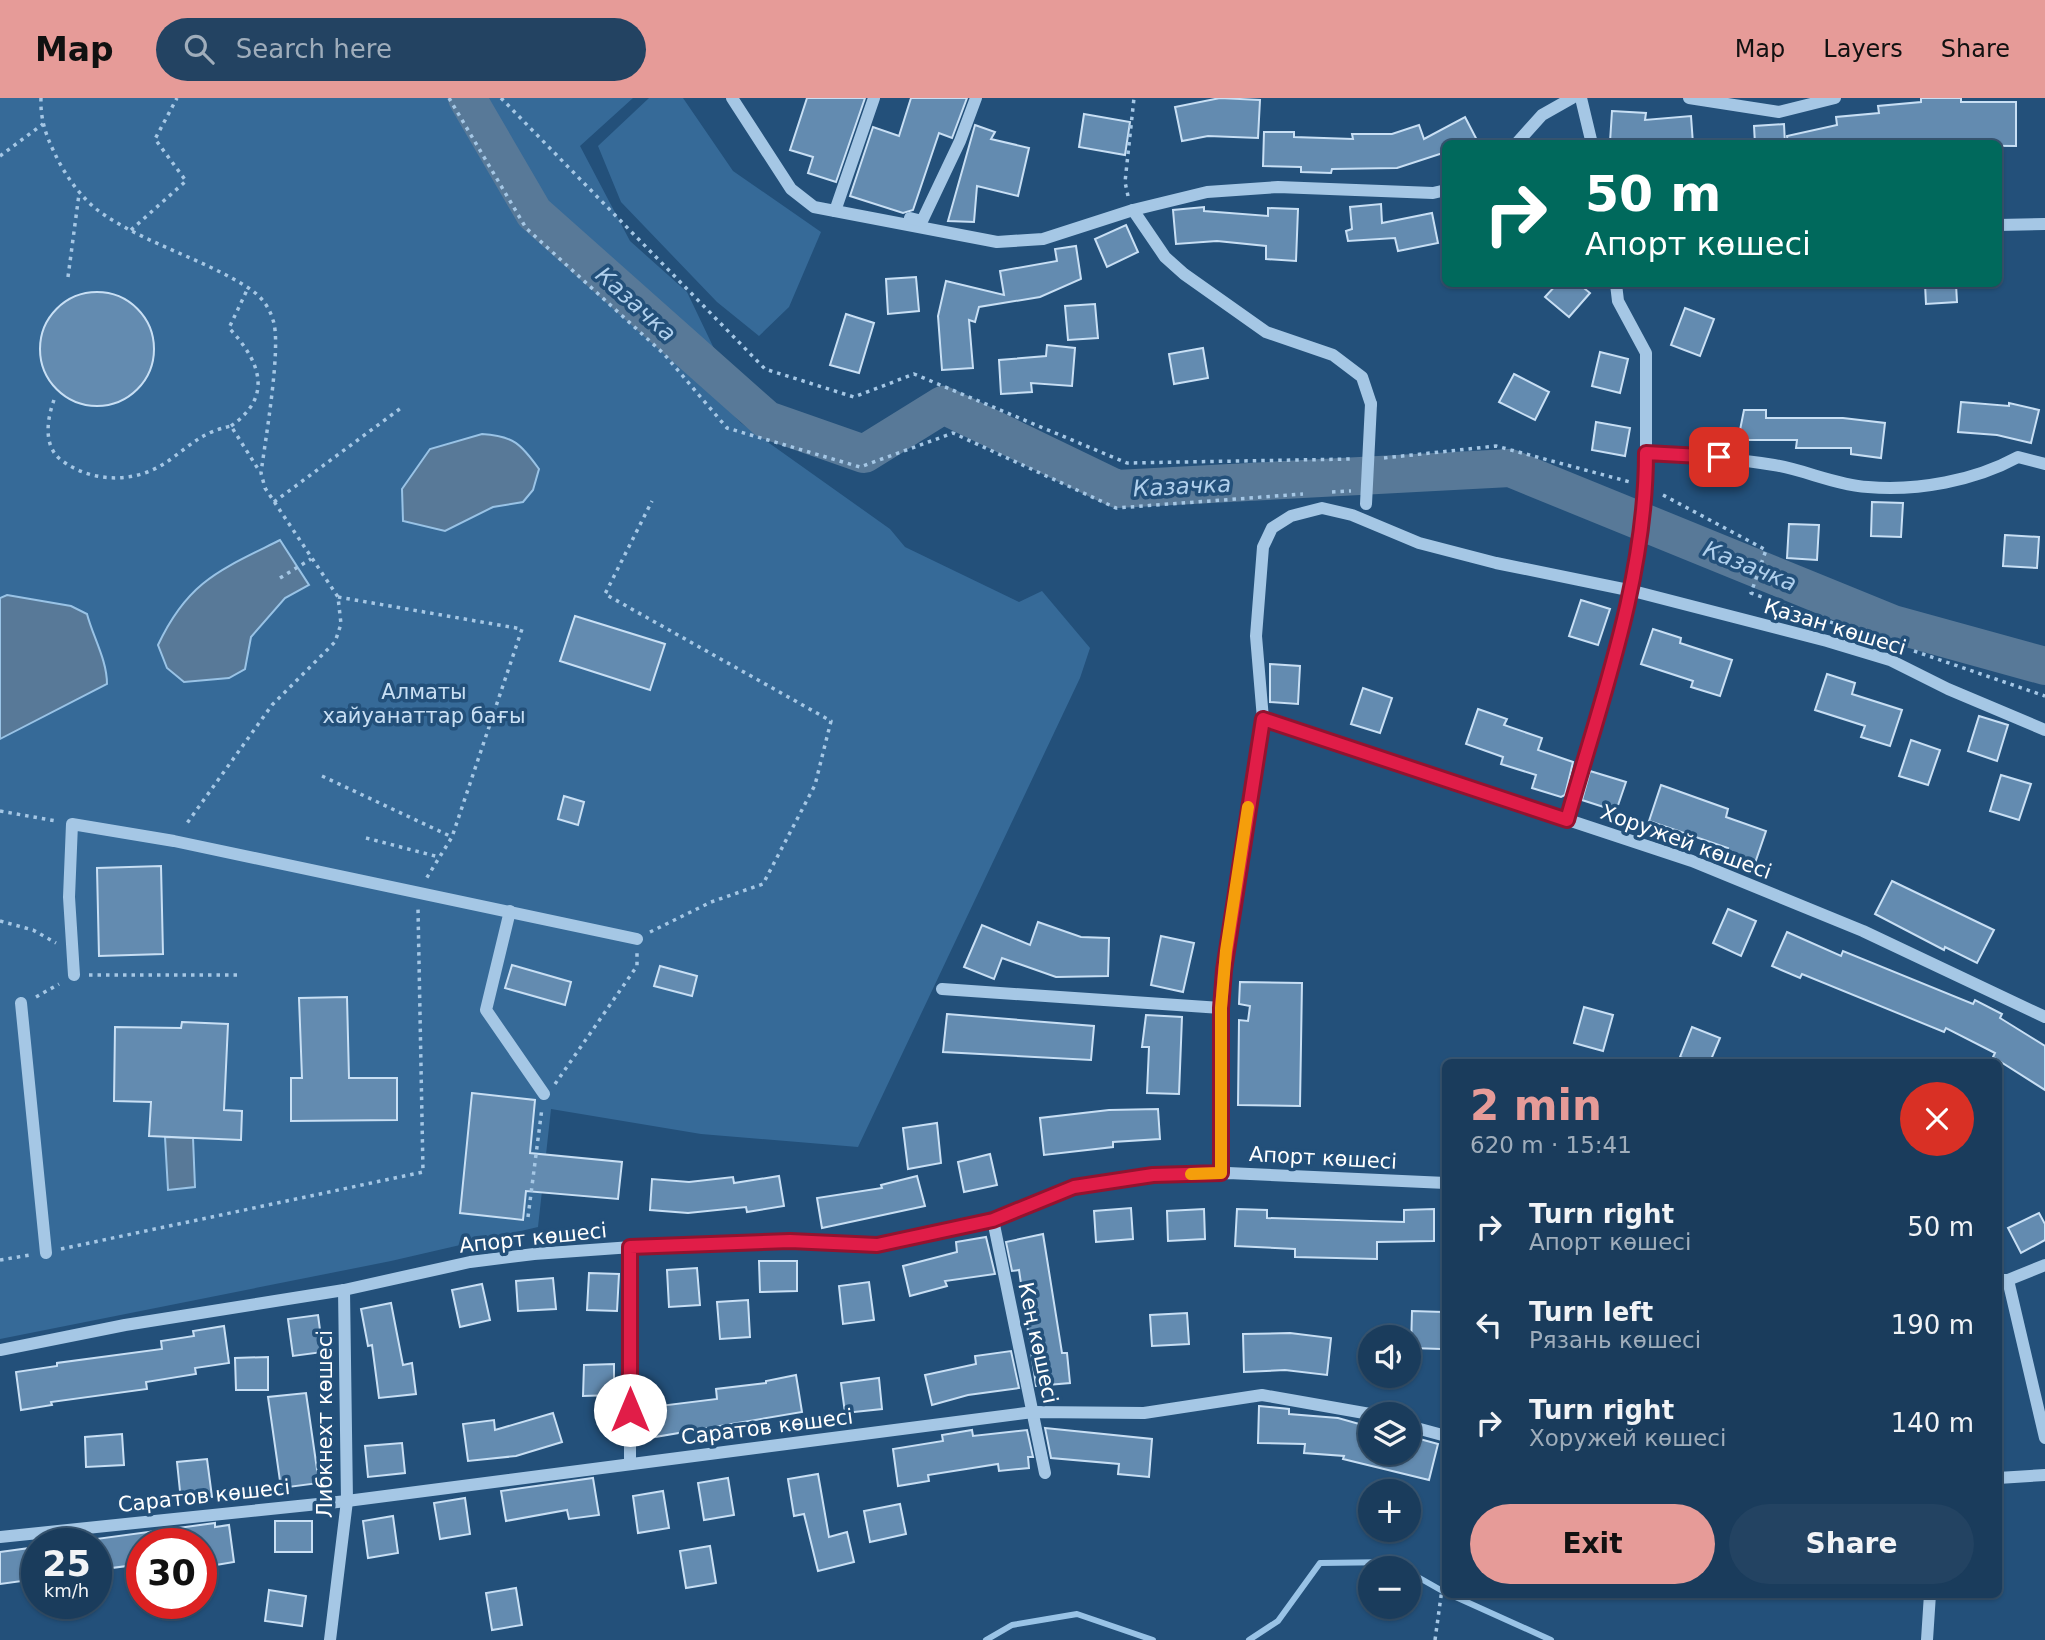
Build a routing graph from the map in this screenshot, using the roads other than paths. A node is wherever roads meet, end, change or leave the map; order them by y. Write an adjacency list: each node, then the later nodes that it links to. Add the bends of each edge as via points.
1 (732, 98): 12 (street, via 791,189 814,207)
2 (874, 98): 12 (street)
3 (976, 98): 12 (street, via 922,221)
4 (1572, 98): 9 (street, via 1542,115)
5 (1581, 98): 10 (street)
6 (1689, 98): 8 (street)
7 (1835, 98): 8 (street, via 1779,112)
8 (1732, 102)
9 (1520, 140)
10 (1590, 140)
11 (1442, 191): 13 (street, via 1266,188 1207,192)
12 (836, 207): 13 (street, via 997,242 1043,239)
13 (1133, 210): 19 (street, bridge, via 1165,257 1184,274 1266,332 1333,355 1362,377 1371,404 1366,504)
14 (2045, 224): 15 (street)
15 (2002, 225)
16 (1616, 287): 17 (street, via 1618,301 1646,354)
17 (1646, 453): 18 (street, via 1719,457 1867,487 1937,484 2000,467 2018,457); 20 (street)
18 (2045, 464)
19 (1361, 518): 20 (street, Қазан көшесі, via 1419,543 1496,563); 21 (street, Қазан көшесі, via 1322,508 1291,516 1272,528 1263,547 1256,636)
20 (1634, 584): 22 (street, Қазан көшесі, via 1890,660); 23 (street)
21 (1263, 719): 23 (street, Хоружей көшесі); 29 (street, Қазан көшесі, via 1235,885)
22 (2045, 730)
23 (1567, 820): 30 (street, Хоружей көшесі, via 1692,861 1863,931)
24 (510, 911): 25 (street); 26 (street, via 72,824 69,897); 31 (street, via 486,1010)
25 (637, 939)
26 (74, 975)
27 (942, 989): 29 (street)
28 (21, 1003): 36 (street)
29 (1221, 1008): 32 (street, Қазан көшесі)
30 (2045, 1017)
31 (544, 1094)
32 (1221, 1173): 33 (street, Апорт көшесі); 34 (street, Апорт көшесі, via 1153,1175 1074,1187)
33 (1442, 1183)
34 (993, 1220): 35 (street, Апорт көшесі, via 877,1245 790,1241); 41 (street, Кең көшесі)
35 (630, 1247): 39 (street, Апорт көшесі, via 470,1262); 46 (street)
36 (46, 1253)
37 (2045, 1265): 38 (street)
38 (2003, 1280): 45 (street)
39 (344, 1290): 40 (street, Апорт көшесі); 50 (street, Либкнехт көшесі)
40 (0, 1350)
41 (1033, 1412): 42 (street, Саратов көшесі, via 1144,1413 1262,1395); 46 (street, Саратов көшесі); 47 (street, Кең көшесі)
42 (1358, 1413)
43 (1421, 1429): 44 (street)
44 (1442, 1435)
45 (2045, 1438)
46 (630, 1464): 50 (street, Саратов көшесі)
47 (1045, 1473)
48 (2045, 1475): 49 (street)
49 (2002, 1478)
50 (347, 1501): 51 (street, Саратов көшесі); 53 (street, Либкнехт көшесі)
51 (0, 1537)
52 (1930, 1598): 54 (street)
53 (330, 1640)
54 (1927, 1640)

